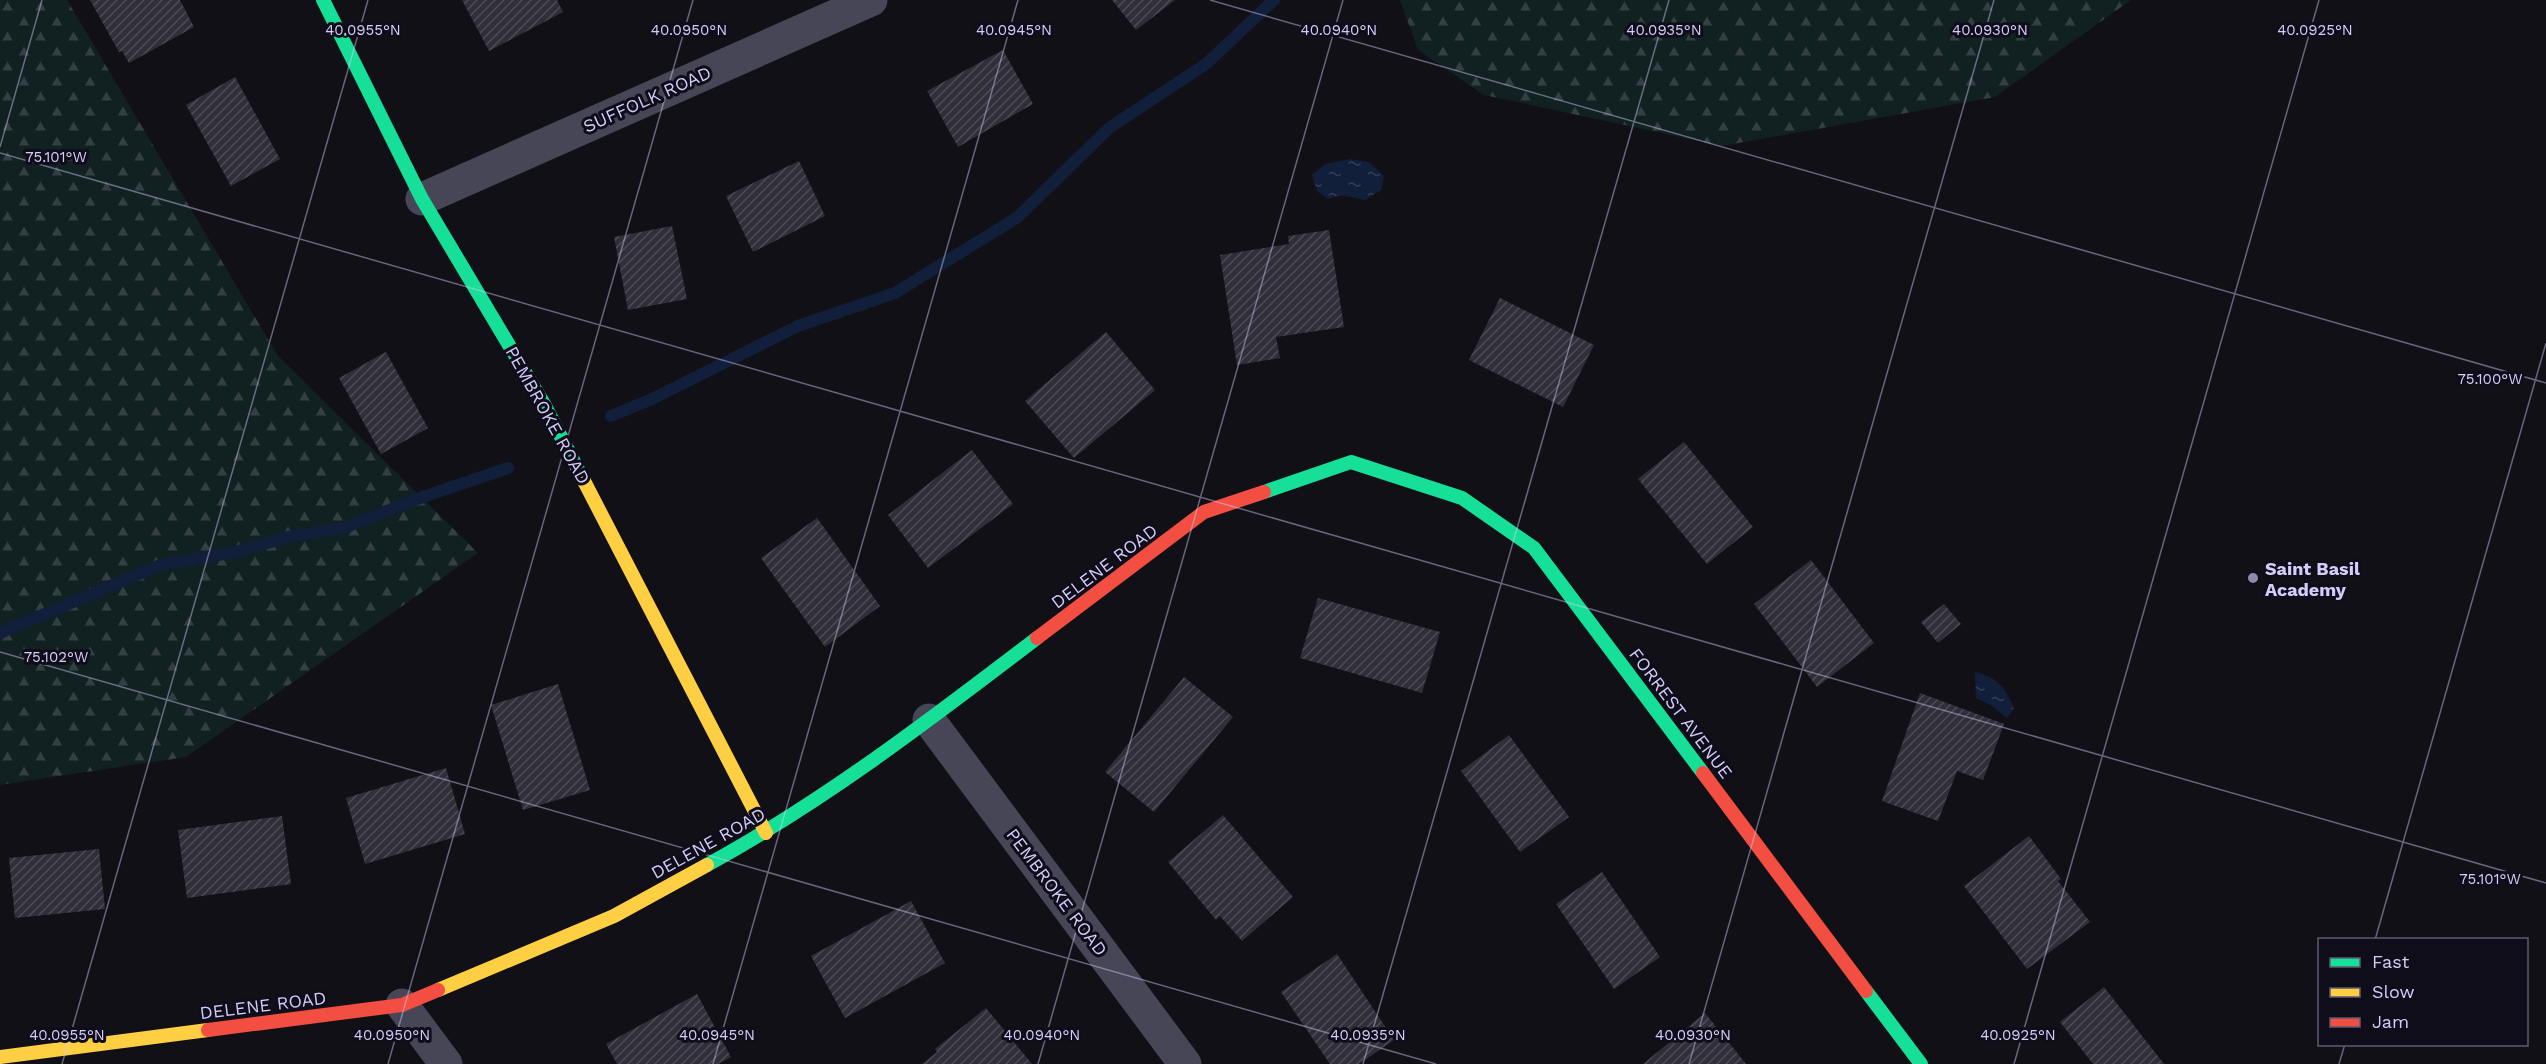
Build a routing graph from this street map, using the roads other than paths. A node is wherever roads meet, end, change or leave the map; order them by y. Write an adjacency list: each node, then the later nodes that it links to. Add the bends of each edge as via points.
1 (323, 0): 3 (street, PEMBROKE ROAD)
2 (871, 0): 3 (street, SUFFOLK ROAD)
3 (422, 199): 6 (street, PEMBROKE ROAD, via 544,404)
4 (1351, 462): 5 (street, DELENE ROAD, via 1204,513); 11 (street, FORREST AVENUE, via 1462,498 1534,548)
5 (929, 720): 6 (street, DELENE ROAD); 10 (street, PEMBROKE ROAD)
6 (766, 833): 7 (street, DELENE ROAD, via 614,916)
7 (402, 1005): 8 (street, DELENE ROAD); 9 (street)
8 (0, 1057)
9 (446, 1064)
10 (1185, 1064)
11 (1922, 1064)

